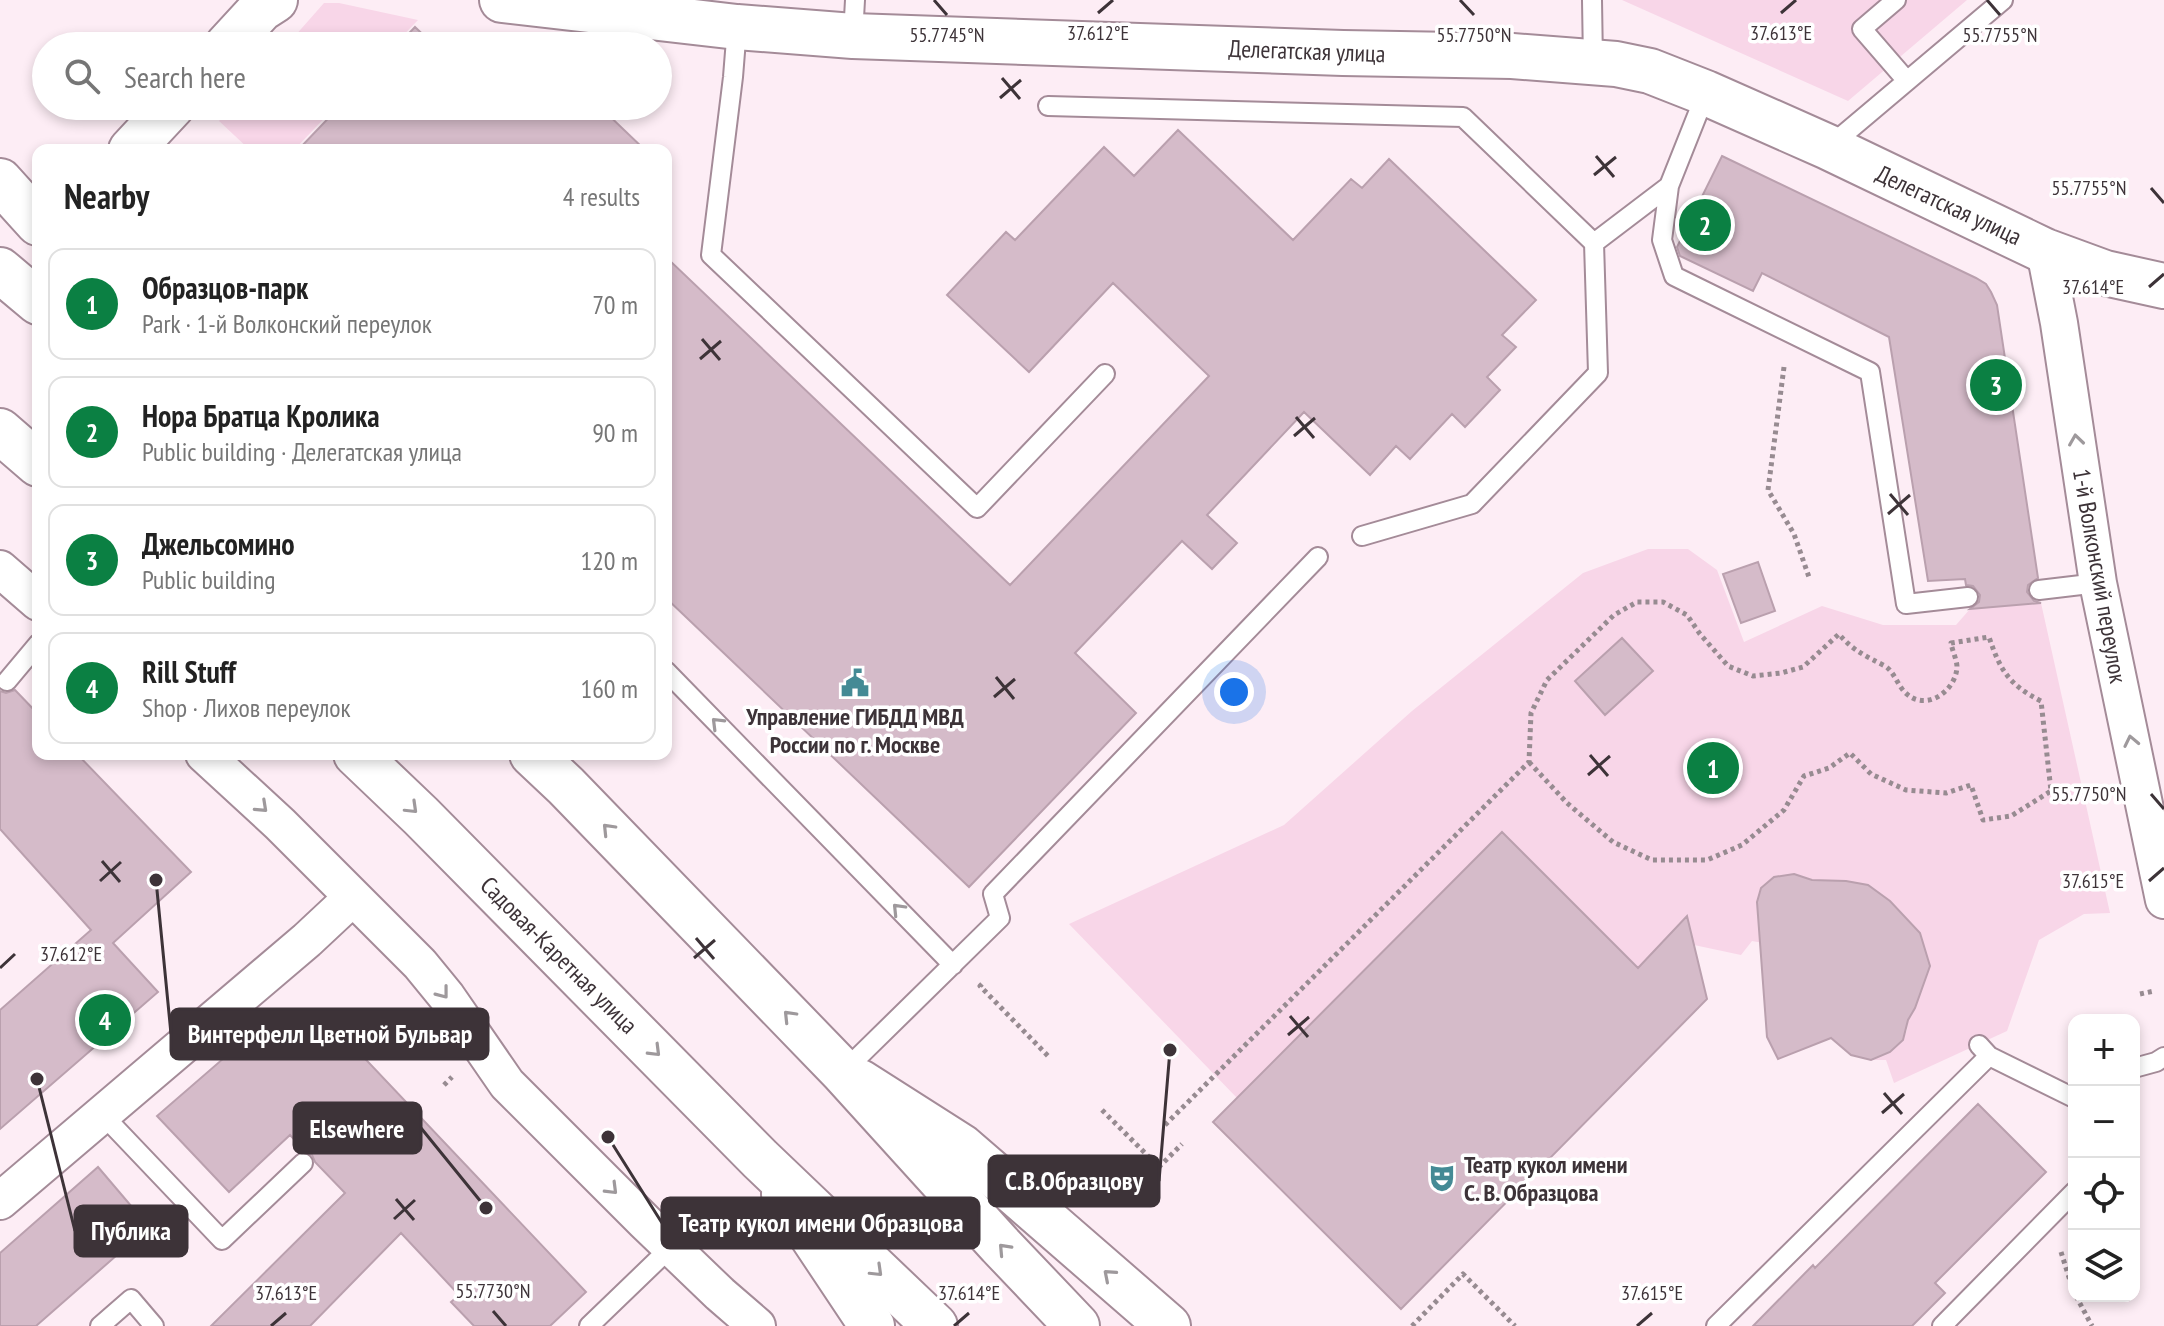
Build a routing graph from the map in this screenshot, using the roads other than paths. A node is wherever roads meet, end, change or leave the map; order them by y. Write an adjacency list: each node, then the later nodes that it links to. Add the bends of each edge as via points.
1 (502, 0): 7 (main road, Делегатская улица)
2 (1592, 0): 9 (lane)
3 (1896, 0): 10 (lane, via 1862,29)
4 (2003, 0): 10 (lane)
5 (262, 3): 8 (main road)
6 (854, 18): 7 (main road, Делегатская улица); 9 (main road, Делегатская улица, via 1343,53)
7 (737, 27): 24 (lane, via 711,255 977,508)
8 (238, 32)
9 (1579, 62): 11 (main road, Делегатская улица, via 1650,71)
10 (1907, 81): 15 (lane)
11 (1706, 93): 15 (main road, Делегатская улица); 17 (lane)
12 (1048, 106): 19 (lane, via 1463,117)
13 (159, 120): 14 (main road)
14 (137, 144)
15 (1828, 147): 20 (main road, Делегатская улица)
16 (0, 181): 18 (main road)
17 (1669, 186): 19 (lane); 33 (lane, via 1662,240 1674,276 1870,372 1906,604)
18 (32, 216)
19 (1594, 243): 27 (lane, via 1598,373 1472,504)
20 (2045, 251): 22 (main road, Делегатская улица, via 2105,273); 30 (street, 1-й Волконский переулок, one-way to 20)
21 (0, 270): 23 (main road)
22 (2164, 286)
23 (32, 297)
24 (1105, 374)
25 (0, 431): 26 (main road)
26 (32, 459)
27 (1362, 536)
28 (1318, 557): 42 (lane, via 993,894 1000,918)
29 (0, 569): 32 (street)
30 (2098, 583): 31 (lane); 41 (street, 1-й Волконский переулок, one-way to 30)
31 (2039, 590)
32 (32, 597)
33 (1968, 597)
34 (32, 651): 36 (lane)
35 (672, 677): 42 (lane, one-way to 35)
36 (7, 681)
37 (211, 760): 40 (street, one-way to 40)
38 (362, 760): 48 (main road, Садовая-Каретная улица, one-way to 48)
39 (538, 760): 45 (main road, one-way to 39)
40 (353, 897): 47 (street); 52 (street, one-way to 52, via 420,964 507,1084)
41 (2164, 900)
42 (953, 965): 45 (lane)
43 (2164, 1057): 44 (lane)
44 (2140, 1066)
45 (843, 1072): 59 (main road, one-way to 45); 60 (main road, one-way to 45, via 962,1147)
46 (2068, 1095): 61 (lane, via 1984,1051)
47 (102, 1114): 49 (lane, via 222,1240); 51 (street)
48 (760, 1159): 57 (main road); 58 (main road, one-way to 58)
49 (303, 1163)
50 (2068, 1198): 62 (lane)
51 (0, 1201)
52 (671, 1247): 55 (lane); 56 (street)
53 (100, 1326): 54 (lane, via 131,1299)
54 (154, 1326)
55 (589, 1326)
56 (757, 1326)
57 (872, 1326)
58 (935, 1326)
59 (1077, 1326)
60 (1168, 1326)
61 (1716, 1326)
62 (1942, 1326)

